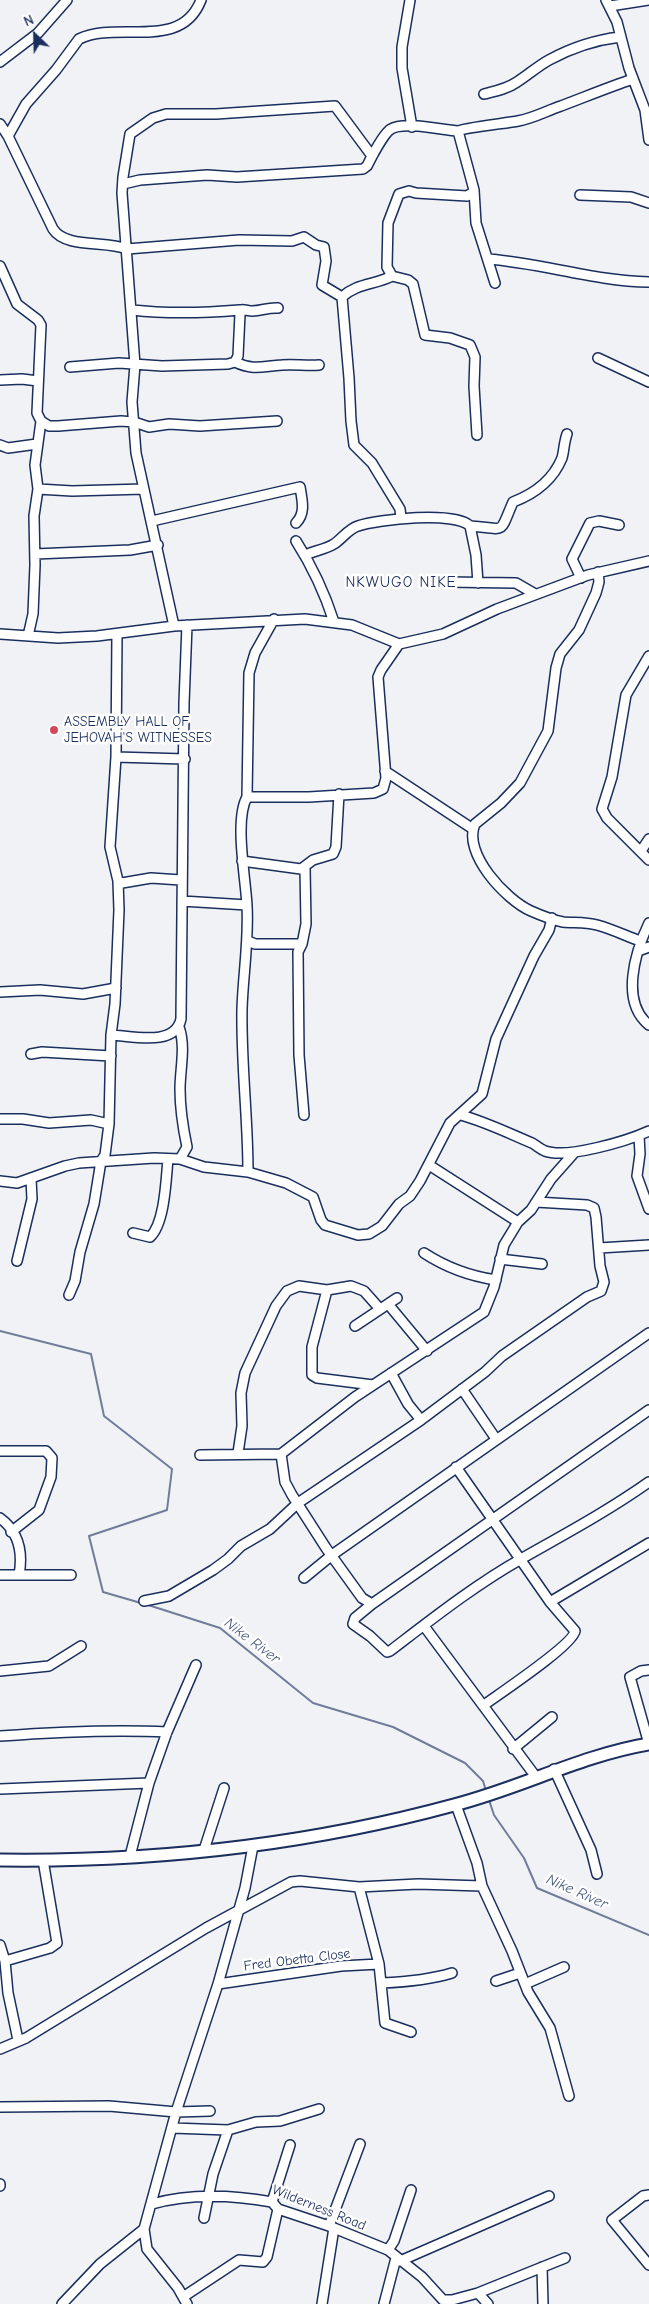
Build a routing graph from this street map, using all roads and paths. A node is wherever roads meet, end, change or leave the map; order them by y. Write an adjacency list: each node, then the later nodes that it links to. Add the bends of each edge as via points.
1 (68, 0): 7 (street, via 38,33)
2 (202, 0): 14 (street, via 185,20 167,30 121,31 79,39 26,104)
3 (410, 0): 12 (street, via 402,68)
4 (649, 0): 5 (street)
5 (608, 3): 6 (street)
6 (620, 37): 8 (street); 9 (street, via 586,44 538,67 506,88)
7 (0, 62)
8 (633, 79): 10 (street); 13 (street, via 532,118)
9 (484, 94)
10 (647, 110): 15 (street)
11 (0, 124): 14 (street)
12 (412, 127): 13 (street); 16 (street, via 400,126 389,130)
13 (458, 131): 18 (street)
14 (8, 136): 21 (street, via 59,237)
15 (649, 140)
16 (372, 156): 17 (street, via 367,166 358,169 237,177 207,175); 17 (street, via 335,106 166,114 153,118 130,134)
17 (122, 184): 21 (street)
18 (474, 192): 22 (street, via 476,223); 24 (street, via 467,196 410,191 399,194 388,222 387,267)
19 (580, 196): 20 (street, via 631,198)
20 (649, 203)
21 (127, 249): 27 (street, via 239,240 292,241 304,237 324,248 326,261 322,285); 29 (street)
22 (488, 259): 25 (street, via 544,266 575,274); 26 (street)
23 (0, 266): 37 (street, via 18,304 41,325)
24 (392, 276): 27 (street, via 357,286); 43 (street, via 413,284 425,335 470,345 475,357)
25 (649, 282)
26 (495, 283)
27 (342, 297): 48 (street, via 354,445 372,463 400,509)
28 (278, 308): 29 (street, via 196,313)
29 (132, 310): 33 (street)
30 (240, 314): 32 (street)
31 (598, 358): 38 (street)
32 (235, 362): 33 (street); 34 (street, via 262,368)
33 (135, 365): 35 (street, via 111,363); 41 (street)
34 (319, 365)
35 (70, 367)
36 (0, 380): 37 (street)
37 (38, 381): 40 (street, via 37,413)
38 (647, 384)
39 (277, 421): 41 (street, via 149,427)
40 (41, 422): 41 (street, via 49,426); 44 (street)
41 (134, 422): 47 (street, via 136,453)
42 (567, 434): 52 (street, via 562,457 544,486 513,502 506,523 491,530)
43 (477, 435)
44 (37, 444): 45 (street, via 8,448); 46 (street)
45 (0, 445)
46 (38, 489): 47 (street); 55 (street, via 34,516)
47 (144, 489): 49 (street)
48 (401, 518): 52 (street, via 440,518); 56 (street, via 356,526 333,545)
49 (152, 521): 50 (street, via 300,487 303,507); 54 (street)
50 (296, 523)
51 (619, 525): 59 (street, via 590,523 572,559)
52 (470, 526): 61 (street)
53 (296, 541): 56 (street)
54 (158, 545): 55 (street, via 130,550); 66 (street)
55 (35, 554): 69 (street, via 33,614)
56 (305, 555): 64 (street)
57 (649, 561): 58 (street)
58 (598, 572): 59 (street); 77 (street, via 596,593 579,630 560,654 548,731 520,783 501,803 478,819)
59 (581, 578): 62 (street)
60 (447, 582): 61 (street)
61 (478, 583): 62 (street, via 516,583)
62 (535, 594): 70 (street, via 443,634)
63 (274, 619): 64 (street); 65 (street); 76 (street, via 255,653 249,673)
64 (334, 622): 70 (street, via 352,625)
65 (187, 625): 66 (street); 73 (street)
66 (174, 626): 68 (street)
67 (0, 634): 69 (street)
68 (117, 634): 69 (street, via 58,638); 72 (street)
69 (28, 636)
70 (399, 644): 74 (street, via 378,678)
71 (649, 656): 79 (street, via 626,695 614,768 602,809)
72 (116, 757): 73 (street); 84 (street, via 110,847)
73 (184, 759): 83 (street)
74 (385, 772): 75 (street, via 385,786 380,790); 77 (street)
75 (339, 794): 76 (street); 82 (street, via 335,852 313,860)
76 (247, 797): 81 (street, via 242,813)
77 (473, 828): 87 (street, via 476,853 486,870 520,904)
78 (649, 838): 79 (street)
79 (641, 851): 80 (street)
80 (649, 860)
81 (242, 861): 82 (street); 86 (street)
82 (305, 868): 91 (street, via 306,924)
83 (181, 880): 84 (street); 85 (street)
84 (118, 881): 94 (street)
85 (182, 901): 86 (street); 97 (street)
86 (247, 905): 89 (street)
87 (552, 918): 90 (street, via 561,922 595,925); 102 (street, via 496,1039 482,1094)
88 (649, 923): 90 (street)
89 (248, 941): 91 (street, via 254,944); 112 (street, via 242,1008)
90 (640, 941): 93 (street)
91 (302, 944): 101 (street, via 298,952 299,1055)
92 (649, 947): 93 (street)
93 (638, 951): 96 (street, via 632,1001 639,1016)
94 (116, 988): 95 (street, via 83,994 40,990); 98 (street)
95 (0, 992)
96 (649, 1025)
97 (179, 1027): 98 (street, via 162,1037); 109 (street, via 182,1047 181,1118 187,1147)
98 (111, 1035): 100 (street)
99 (31, 1054): 100 (street)
100 (111, 1056): 104 (street)
101 (304, 1115)
102 (461, 1115): 107 (street, via 489,1124 545,1151); 111 (street, via 450,1123)
103 (0, 1119): 104 (street, via 49,1123 91,1120)
104 (109, 1124): 110 (street, via 105,1155)
105 (649, 1131): 106 (street)
106 (639, 1136): 107 (street); 116 (street, via 637,1176)
107 (574, 1153): 115 (street)
108 (168, 1159): 109 (street); 110 (street); 118 (street, via 164,1194 154,1232 150,1236)
109 (180, 1159): 112 (street, via 210,1168)
110 (101, 1161): 113 (street, via 72,1164); 127 (street, via 94,1204)
111 (429, 1165): 112 (street, via 413,1192 382,1226 369,1234 358,1235 325,1225 313,1197 299,1188); 117 (street)
112 (248, 1172)
113 (31, 1179): 114 (street, via 13,1183); 123 (street, via 32,1198)
114 (0, 1181)
115 (536, 1202): 117 (street); 120 (street, via 591,1206 595,1211)
116 (649, 1209)
117 (518, 1222): 122 (street)
118 (133, 1233)
119 (649, 1245): 120 (street)
120 (599, 1248): 135 (street, via 604,1282 601,1291 587,1297 502,1356)
121 (424, 1253): 125 (street, via 446,1267)
122 (500, 1259): 124 (street); 125 (street)
123 (17, 1261)
124 (542, 1264)
125 (496, 1280): 132 (street, via 484,1312)
126 (327, 1290): 129 (street, via 351,1286); 134 (street, via 312,1347 312,1375); 140 (street, via 292,1288 276,1306 244,1373)
127 (69, 1294)
128 (398, 1298): 129 (street)
129 (384, 1306): 130 (street); 132 (street)
130 (355, 1326)
131 (649, 1333): 138 (street)
132 (426, 1351): 133 (street)
133 (391, 1373): 134 (street); 137 (street)
134 (373, 1385): 141 (street)
135 (462, 1389): 137 (street); 138 (street)
136 (649, 1410): 147 (street)
137 (421, 1420): 145 (street)
138 (496, 1439): 143 (street)
139 (0, 1450): 148 (street, via 46,1451 52,1458 51,1477 39,1510)
140 (238, 1453): 141 (street); 142 (street)
141 (281, 1454): 145 (street, via 285,1482)
142 (200, 1455)
143 (456, 1467): 147 (street); 150 (street)
144 (649, 1482): 151 (street, via 582,1526)
145 (298, 1503): 150 (street); 156 (street, via 270,1529 241,1546 213,1570 169,1596)
146 (0, 1518): 148 (street)
147 (493, 1519): 151 (street); 158 (street)
148 (11, 1532): 153 (street, via 21,1549)
149 (649, 1543): 157 (street)
150 (332, 1555): 155 (street); 158 (street, via 362,1598)
151 (521, 1559): 157 (street); 159 (street)
152 (0, 1575): 153 (street)
153 (19, 1575): 154 (street)
154 (71, 1575)
155 (304, 1578)
156 (144, 1601)
157 (550, 1602): 164 (street, via 574,1629 575,1635)
158 (372, 1604): 159 (street, via 353,1620 353,1624 387,1652)
159 (424, 1626): 164 (street)
160 (80, 1646): 163 (street, via 48,1666)
161 (196, 1665): 166 (street)
162 (649, 1670): 168 (street, via 630,1677)
163 (0, 1671)
164 (484, 1705): 169 (street)
165 (552, 1717): 169 (street)
166 (167, 1732): 167 (street, via 38,1732); 172 (street)
167 (0, 1736)
168 (649, 1744): 170 (main road, via 619,1749)
169 (513, 1749): 171 (street)
170 (554, 1769): 171 (main road); 181 (street, via 591,1850)
171 (536, 1777): 175 (main road)
172 (149, 1782): 174 (street); 178 (street)
173 (224, 1788): 177 (street)
174 (0, 1789)
175 (461, 1803): 176 (main road, via 324,1835); 182 (street)
176 (253, 1846): 177 (main road); 184 (street, via 248,1878)
177 (204, 1850): 178 (main road)
178 (130, 1856): 180 (main road)
179 (0, 1860): 180 (main road)
180 (43, 1860): 186 (street, via 57,1943)
181 (598, 1874)
182 (482, 1886): 183 (street, via 418,1884); 190 (street)
183 (359, 1887): 184 (street, via 291,1882); 187 (street)
184 (236, 1913): 193 (street); 196 (street)
185 (0, 1945): 186 (street)
186 (5, 1961): 196 (street)
187 (379, 1964): 192 (street); 193 (street, Fred Obetta Close, via 341,1966)
188 (564, 1968): 194 (street)
189 (452, 1973): 192 (street)
190 (520, 1973): 191 (street); 194 (street)
191 (496, 1981)
192 (382, 1983): 195 (street, via 384,2024)
193 (218, 1984): 202 (street)
194 (525, 1984): 198 (street, via 550,2028)
195 (411, 2032)
196 (18, 2040): 197 (street)
197 (0, 2049)
198 (569, 2096)
199 (0, 2107): 202 (street, via 109,2106)
200 (319, 2109): 204 (street, via 280,2121 256,2122)
201 (210, 2111): 202 (street)
202 (176, 2112): 203 (street)
203 (172, 2128): 204 (street); 211 (street)
204 (228, 2130): 209 (street)
205 (360, 2144): 214 (street)
206 (290, 2145): 212 (street)
207 (411, 2190): 216 (street)
208 (649, 2195): 219 (street, via 612,2220)
209 (208, 2196): 211 (street, Wilderness Road, via 176,2198); 212 (street, Wilderness Road, via 238,2196); 213 (street)
210 (549, 2196): 218 (street)
211 (152, 2204): 215 (street)
212 (275, 2206): 214 (street, Wilderness Road); 222 (street, via 267,2257 263,2262 239,2260)
213 (204, 2218)
214 (332, 2227): 216 (street, Wilderness Road); 224 (street)
215 (144, 2229): 222 (street, via 147,2249); 223 (street, via 100,2264)
216 (388, 2250): 218 (street)
217 (565, 2258): 220 (street)
218 (398, 2259): 221 (street, via 443,2300); 225 (street)
219 (649, 2265)
220 (542, 2267): 221 (street); 227 (street)
221 (478, 2293): 226 (street)
222 (185, 2300)
223 (62, 2304)
224 (322, 2304)
225 (384, 2304)
226 (488, 2304)
227 (543, 2304)

